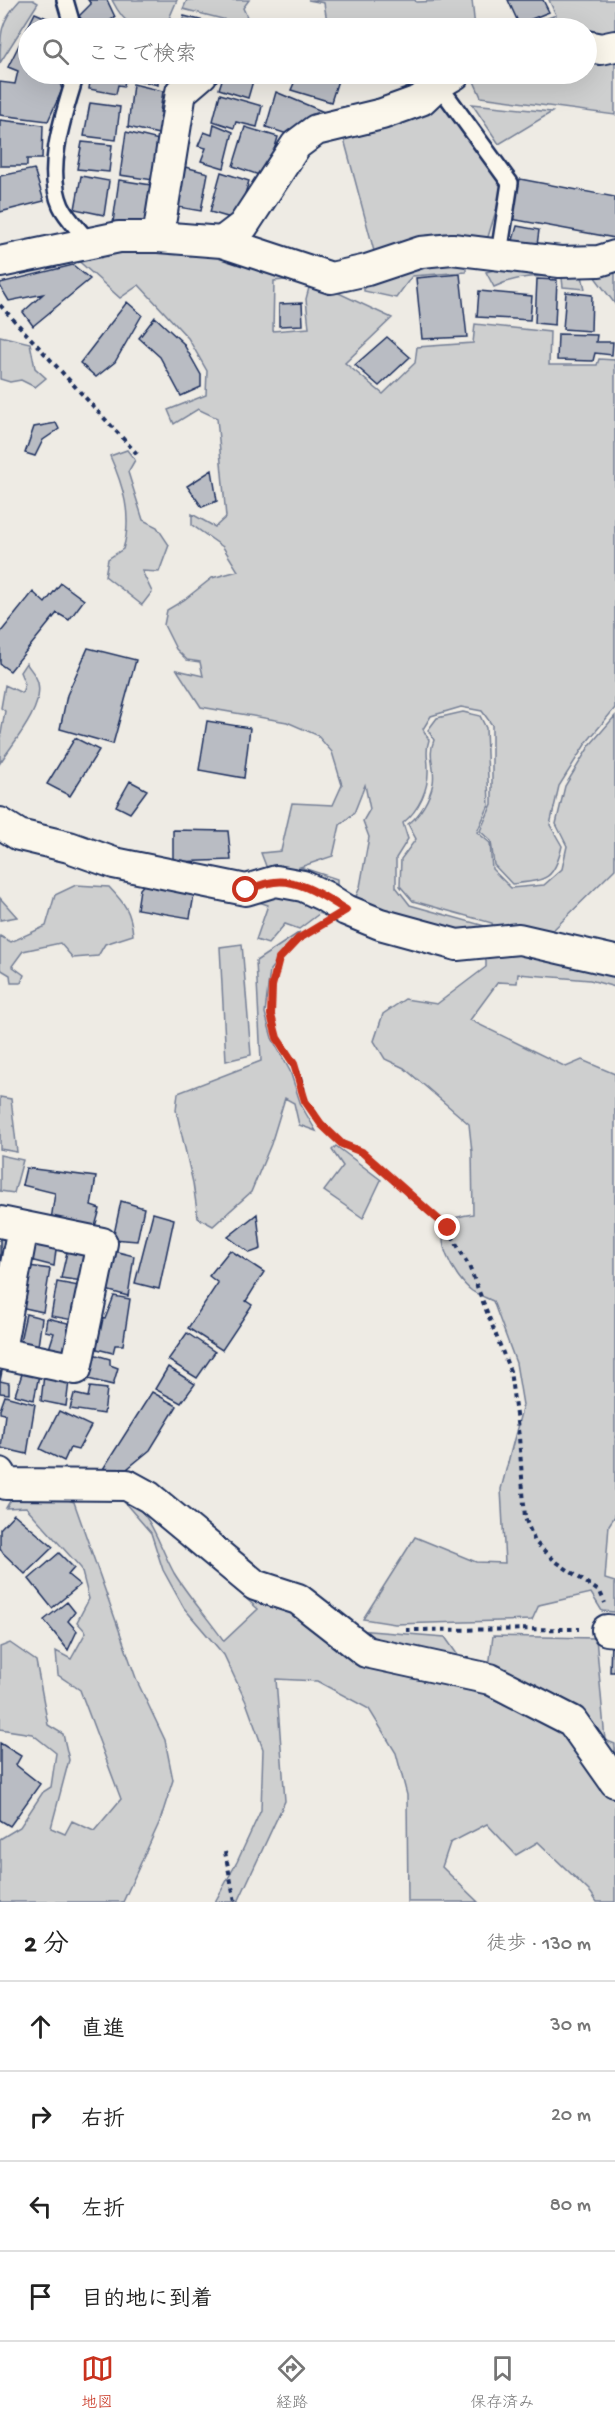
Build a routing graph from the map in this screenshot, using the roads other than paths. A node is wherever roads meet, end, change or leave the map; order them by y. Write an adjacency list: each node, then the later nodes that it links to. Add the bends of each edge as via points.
1 (65, 0): 2 (lane)
2 (70, 18)
3 (615, 46): 4 (street)
4 (597, 48)
5 (73, 84): 11 (lane, via 58,142 55,177 61,206)
6 (190, 84): 9 (street, via 181,92)
7 (440, 84): 10 (street, via 421,100 316,130 296,146 243,226)
8 (449, 84): 12 (lane, via 510,183)
9 (158, 237): 10 (street); 11 (street, via 118,237)
10 (222, 242): 12 (street, via 331,278 421,252 452,249)
11 (89, 243): 14 (street)
12 (499, 254): 13 (street, via 560,262 599,261)
13 (615, 256)
14 (0, 262)
15 (0, 823): 16 (street, via 19,834 114,863 246,890 276,881 303,886 380,924 457,945 519,939)
16 (615, 961)
17 (12, 1224): 18 (street); 18 (street, via 102,1243 76,1369)
18 (0, 1352)
19 (2, 1484): 20 (street, via 127,1485 149,1497 255,1585 298,1599 366,1652 490,1679 572,1721)
20 (615, 1782)

